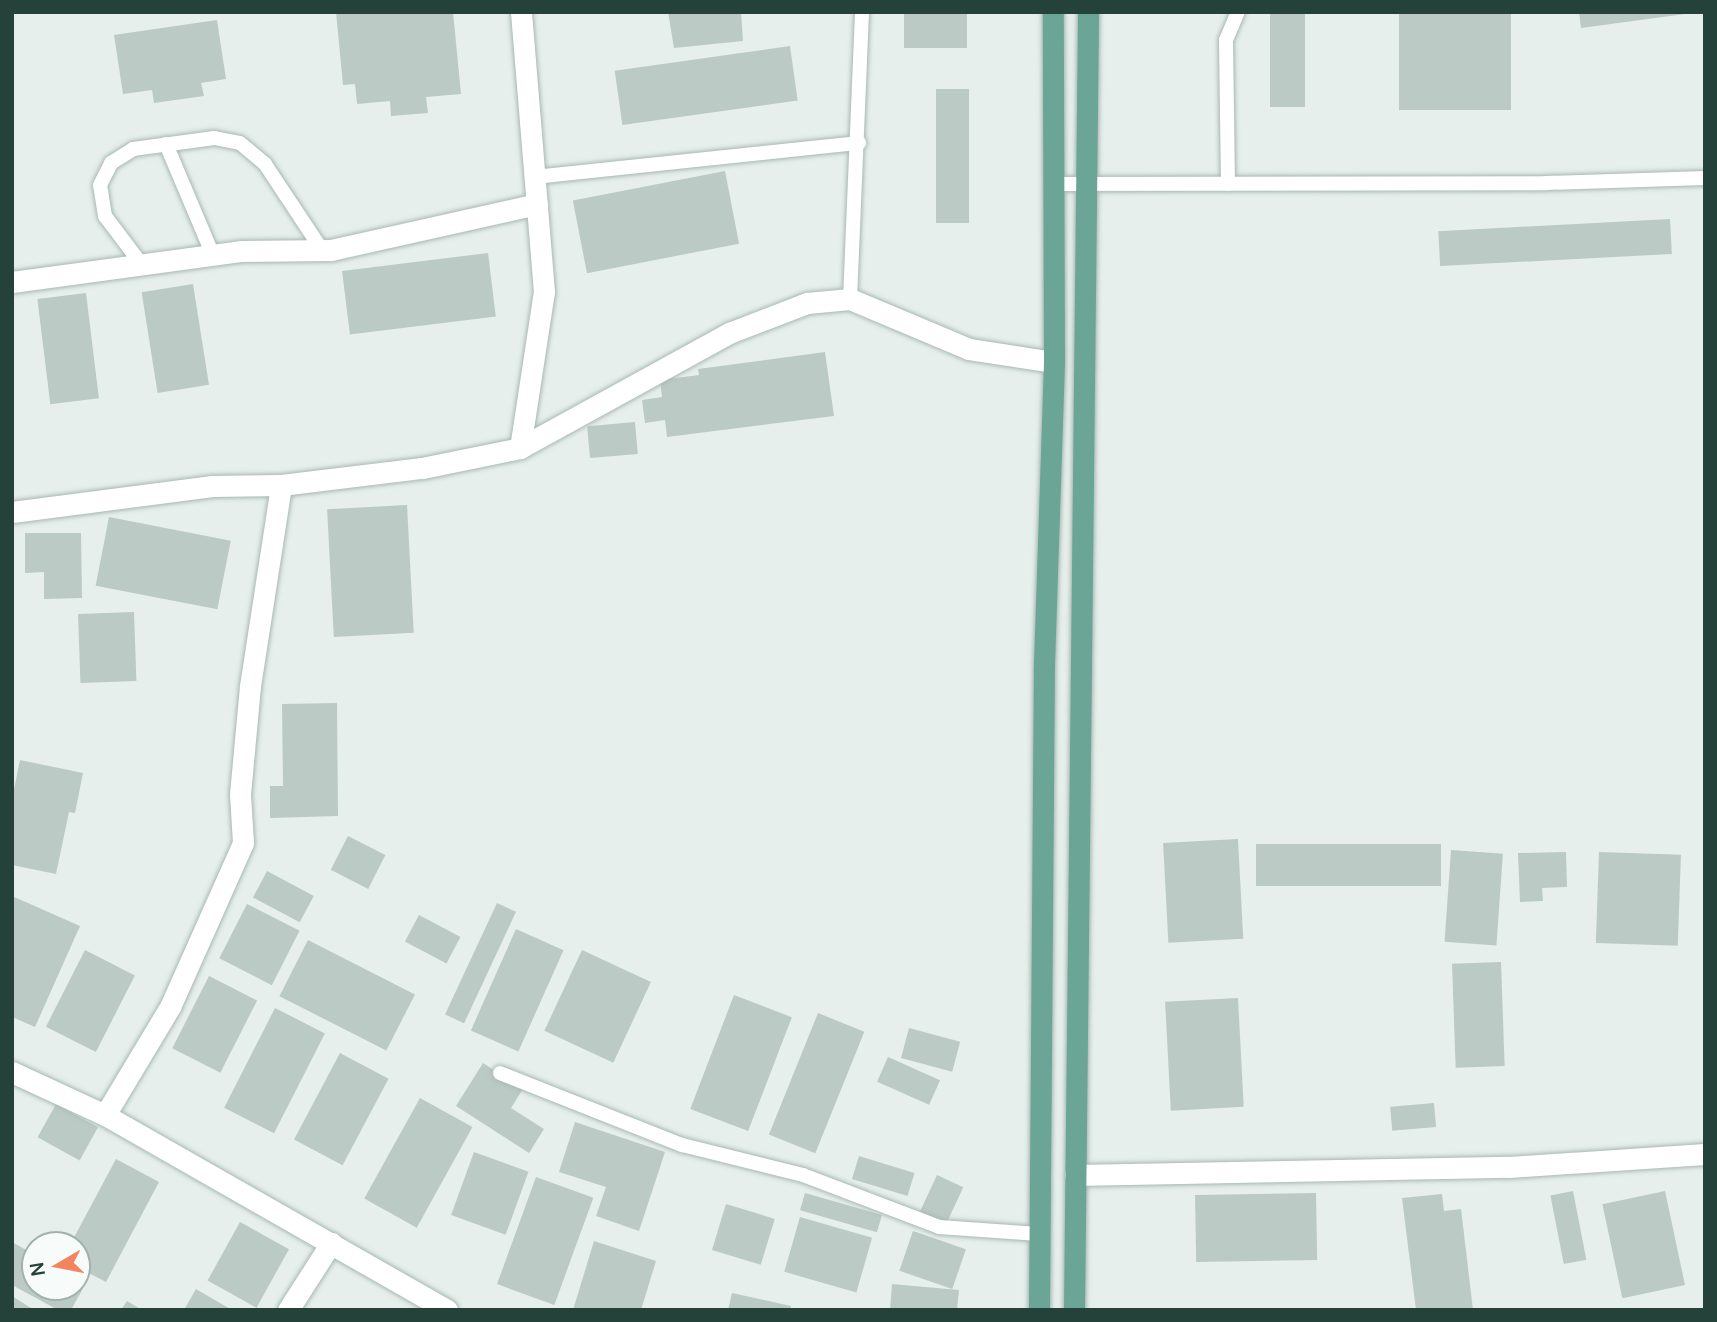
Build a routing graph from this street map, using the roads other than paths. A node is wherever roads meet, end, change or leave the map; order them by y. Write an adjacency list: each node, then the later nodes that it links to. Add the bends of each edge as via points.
1 (521, 12): 8 (street)
2 (862, 12): 6 (lane)
3 (1053, 12): 10 (main road)
4 (1088, 12): 11 (main road)
5 (1238, 12): 12 (lane, via 1226,40)
6 (859, 143): 8 (lane); 18 (lane)
7 (166, 144): 14 (lane, via 214,138 240,143 265,164); 15 (lane); 16 (lane, via 133,149 111,163 100,185 105,216)
8 (534, 177): 13 (street)
9 (1705, 178): 12 (lane)
10 (1055, 184): 11 (lane); 19 (main road)
11 (1089, 184): 12 (lane); 24 (main road)
12 (1228, 184)
13 (537, 204): 14 (street); 20 (street, via 544,292)
14 (322, 250): 15 (street)
15 (214, 255): 16 (street)
16 (142, 265): 17 (street)
17 (12, 282)
18 (850, 299): 19 (street, via 969,349); 20 (street, via 807,303 729,333)
19 (1054, 362): 23 (main road)
20 (520, 448): 21 (street, via 422,468)
21 (281, 485): 22 (street, via 212,486); 27 (street, via 250,686 240,794 243,843 170,1007)
22 (12, 512)
23 (1043, 727): 24 (main road); 30 (main road)
24 (1080, 733): 29 (main road)
25 (12, 1072): 27 (street)
26 (500, 1073): 30 (lane, via 682,1144 803,1175 939,1227)
27 (105, 1115): 31 (street)
28 (1705, 1154): 29 (street, via 1509,1167)
29 (1075, 1175): 35 (main road)
30 (1040, 1234): 34 (main road)
31 (331, 1243): 32 (street); 33 (street)
32 (288, 1310)
33 (447, 1310)
34 (1039, 1310)
35 (1074, 1310)

